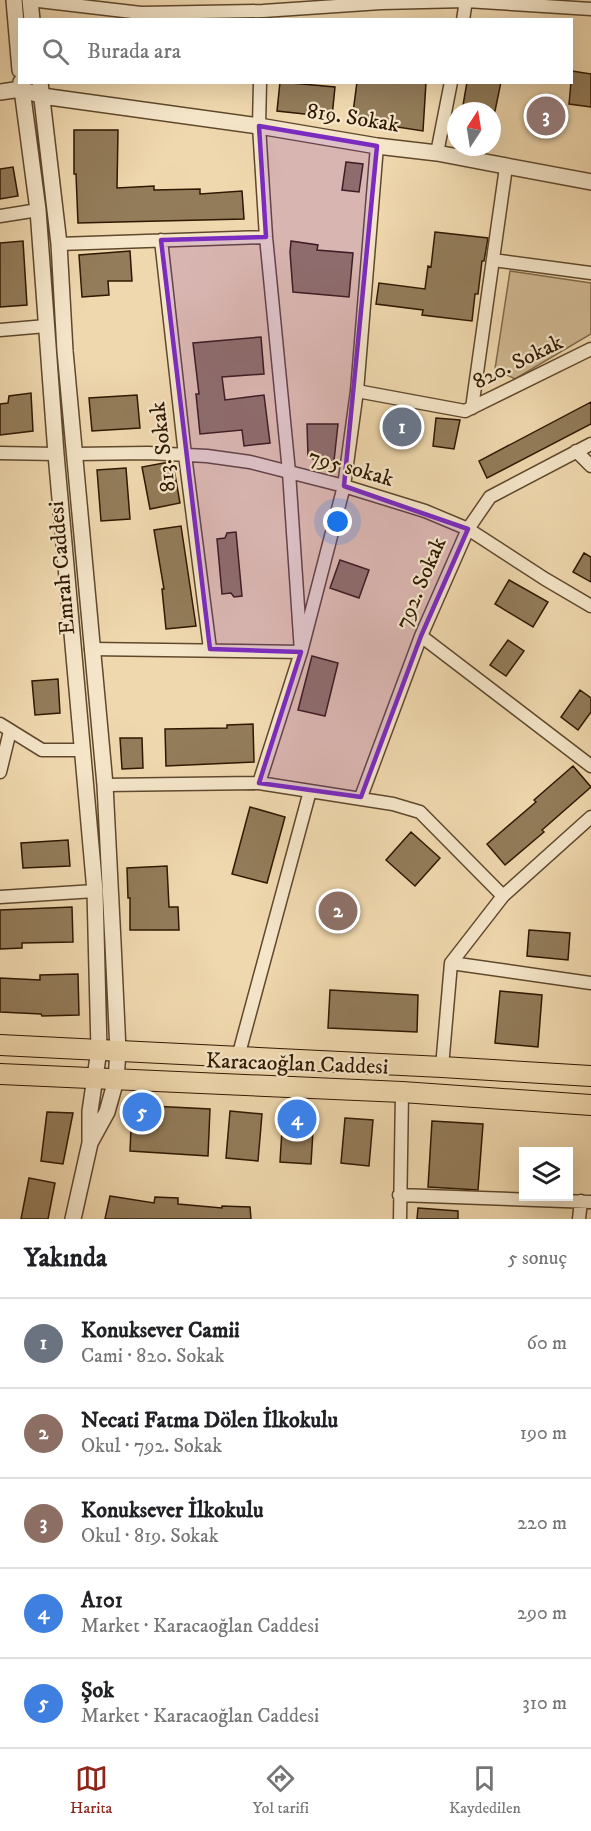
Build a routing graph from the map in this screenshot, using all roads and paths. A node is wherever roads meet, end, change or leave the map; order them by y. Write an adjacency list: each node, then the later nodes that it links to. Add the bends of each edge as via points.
1 (14, 0): 8 (street)
2 (30, 0): 5 (street, via 141,14); 6 (street)
3 (466, 1): 4 (street); 5 (street); 7 (street)
4 (591, 9)
5 (263, 10)
6 (32, 18)
7 (462, 18)
8 (18, 47)
9 (260, 84): 14 (street)
10 (450, 84): 16 (street)
11 (21, 86): 12 (street, 819. Sokak); 13 (street, 819. Sokak); 19 (street, Emrah Caddesi)
12 (41, 89): 14 (street, 819. Sokak); 23 (street, Emrah Caddesi)
13 (0, 92)
14 (259, 126): 15 (street, 819. Sokak); 21 (street)
15 (377, 146): 16 (street, 819. Sokak); 29 (street)
16 (437, 153): 17 (street, 819. Sokak)
17 (506, 168): 18 (street, 819. Sokak); 24 (street)
18 (591, 182)
19 (38, 210): 20 (street); 26 (street, Emrah Caddesi)
20 (0, 216)
21 (266, 237): 22 (street); 38 (street)
22 (161, 240): 23 (street); 36 (street, 813. Sokak)
23 (58, 244): 35 (street, Emrah Caddesi)
24 (493, 260): 25 (street); 30 (street)
25 (591, 273)
26 (46, 326): 27 (street); 34 (street, Emrah Caddesi)
27 (0, 330)
28 (591, 349): 30 (street, 820. Sokak)
29 (357, 391): 30 (street, 820. Sokak, via 465,411); 39 (street)
30 (472, 408)
31 (591, 444): 32 (street, 792. Sokak)
32 (576, 451): 37 (street); 40 (street, 792. Sokak, via 490,497)
33 (0, 453): 34 (street)
34 (56, 454): 47 (street, Emrah Caddesi)
35 (75, 454): 36 (street, 795 sokak); 43 (street, Emrah Caddesi)
36 (185, 455): 38 (street, 795 sokak, via 250,462); 44 (street, 813. Sokak)
37 (591, 466)
38 (289, 472): 39 (street, 795 sokak); 45 (street)
39 (344, 486): 40 (street, 795 sokak); 45 (street)
40 (468, 529): 41 (street, 795 sokak); 42 (street, 792. Sokak)
41 (591, 606)
42 (421, 636): 48 (street); 53 (street, 792. Sokak)
43 (91, 649): 44 (street); 51 (street, Emrah Caddesi)
44 (210, 650): 45 (street)
45 (301, 652): 50 (street)
46 (5, 727): 47 (street, via 42,750); 49 (street)
47 (81, 750): 55 (street, Emrah Caddesi)
48 (591, 766)
49 (0, 772)
50 (259, 783): 51 (street); 52 (street)
51 (105, 785): 61 (street, Emrah Caddesi)
52 (310, 791): 53 (street); 62 (street)
53 (361, 797): 56 (street, via 420,812)
54 (591, 817): 56 (street)
55 (95, 891): 57 (street); 61 (street, Emrah Caddesi)
56 (503, 896): 58 (street)
57 (0, 897)
58 (451, 963): 59 (street); 63 (street)
59 (591, 983)
60 (0, 1045): 61 (main road, Karacaoğlan Caddesi)
61 (109, 1051): 62 (main road, Karacaoğlan Caddesi); 66 (street); 67 (street)
62 (238, 1057): 63 (main road, Karacaoğlan Caddesi)
63 (442, 1067): 65 (main road, Karacaoğlan Caddesi)
64 (0, 1074): 66 (main road, Karacaoğlan Caddesi)
65 (591, 1076)
66 (95, 1078): 67 (main road, Karacaoğlan Caddesi); 70 (street)
67 (116, 1080): 68 (main road, Karacaoğlan Caddesi); 70 (street, via 107,1112)
68 (402, 1092): 69 (main road, Karacaoğlan Caddesi); 71 (street)
69 (591, 1105)
70 (90, 1143): 73 (street)
71 (399, 1195): 72 (street); 74 (street)
72 (586, 1202): 75 (street)
73 (72, 1219)
74 (400, 1219)
75 (579, 1219)

